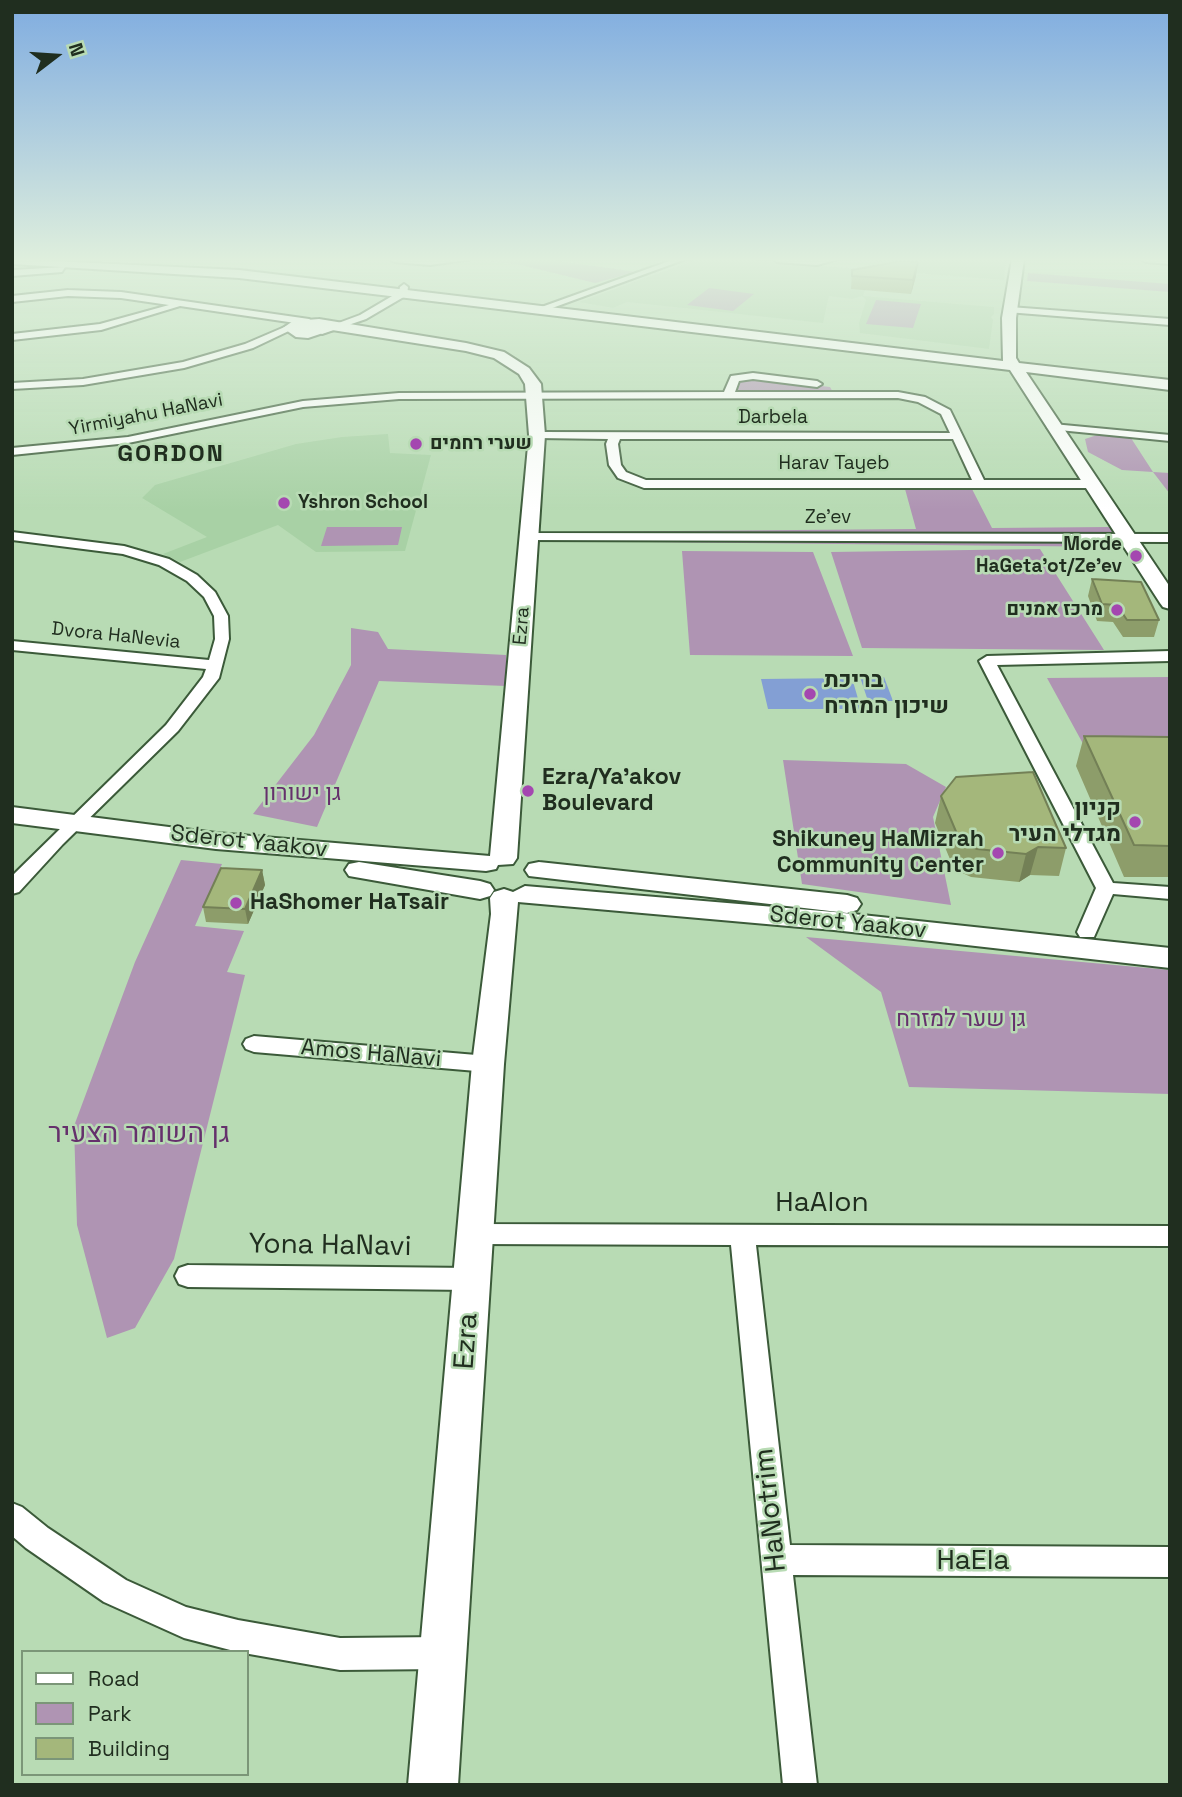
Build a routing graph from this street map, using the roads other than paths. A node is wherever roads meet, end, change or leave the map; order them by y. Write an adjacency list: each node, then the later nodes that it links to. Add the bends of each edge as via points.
1 (259, 343): 6 (street)
2 (444, 343): 15 (street, via 499,355 524,371)
3 (862, 343): 7 (street)
4 (886, 343): 7 (street)
5 (1016, 343): 7 (street)
6 (254, 344): 12 (street, via 134,374)
7 (1015, 361): 8 (street); 9 (street); 10 (street)
8 (1067, 373): 10 (street, via 1036,375); 11 (street)
9 (1170, 378)
10 (1025, 383): 16 (street)
11 (1170, 385)
12 (12, 386)
13 (729, 394): 14 (street, Yirmiyahu HaNavi); 14 (street, via 736,378 753,376); 15 (street, Yirmiyahu HaNavi)
14 (866, 394): 19 (street, via 930,402 946,412)
15 (536, 395): 17 (street, Ezra); 21 (street, Yirmiyahu HaNavi, via 399,396 303,404 128,440)
16 (1053, 426): 20 (street); 23 (street)
17 (537, 435): 18 (street, Darbela); 25 (street, Ezra)
18 (615, 436): 19 (street, Darbela); 22 (street, Harav Tayeb, via 615,465 622,475 644,484)
19 (957, 436): 22 (street)
20 (1170, 438)
21 (12, 452)
22 (979, 483): 23 (street, Harav Tayeb)
23 (1091, 484): 26 (street)
24 (12, 536): 31 (street, via 124,550 164,562 192,578 210,595 221,616)
25 (529, 537): 26 (street, Ze'ev); 35 (street, Ezra)
26 (1127, 537): 27 (street, Ze'ev); 28 (street)
27 (1170, 538)
28 (1170, 603)
29 (12, 645): 31 (street, Dvora HaNevia)
30 (1170, 656): 38 (street, via 987,661)
31 (216, 665): 34 (street, via 172,728)
32 (12, 815): 34 (street, Sderot Yaakov)
33 (12, 826): 34 (street, Sderot Yaakov)
34 (70, 828): 35 (street, Sderot Yaakov); 36 (street); 37 (street, Sderot Yaakov)
35 (495, 860): 37 (street, Sderot Yaakov, via 522,859); 37 (street, Ezra, via 475,878)
36 (12, 888)
37 (512, 888): 40 (street, Sderot Yaakov); 42 (street, Sderot Yaakov); 44 (street, Ezra)
38 (1106, 888): 39 (street); 40 (street)
39 (1170, 893)
40 (1087, 932): 41 (street, Sderot Yaakov)
41 (1170, 942)
42 (1170, 958)
43 (254, 1044): 44 (street, Amos HaNavi)
44 (488, 1064): 45 (street, Ezra)
45 (475, 1234): 46 (street, HaAlon); 49 (street, Ezra)
46 (742, 1235): 47 (street, HaAlon); 51 (street, HaNotrim)
47 (1170, 1236)
48 (188, 1276): 49 (street, Yona HaNavi)
49 (472, 1279): 53 (street, Ezra)
50 (12, 1517): 53 (street, via 115,1591 184,1622 340,1654)
51 (777, 1560): 52 (street, HaEla); 55 (street, HaNotrim)
52 (1170, 1562)
53 (443, 1653): 54 (street, Ezra)
54 (433, 1785)
55 (800, 1785)

